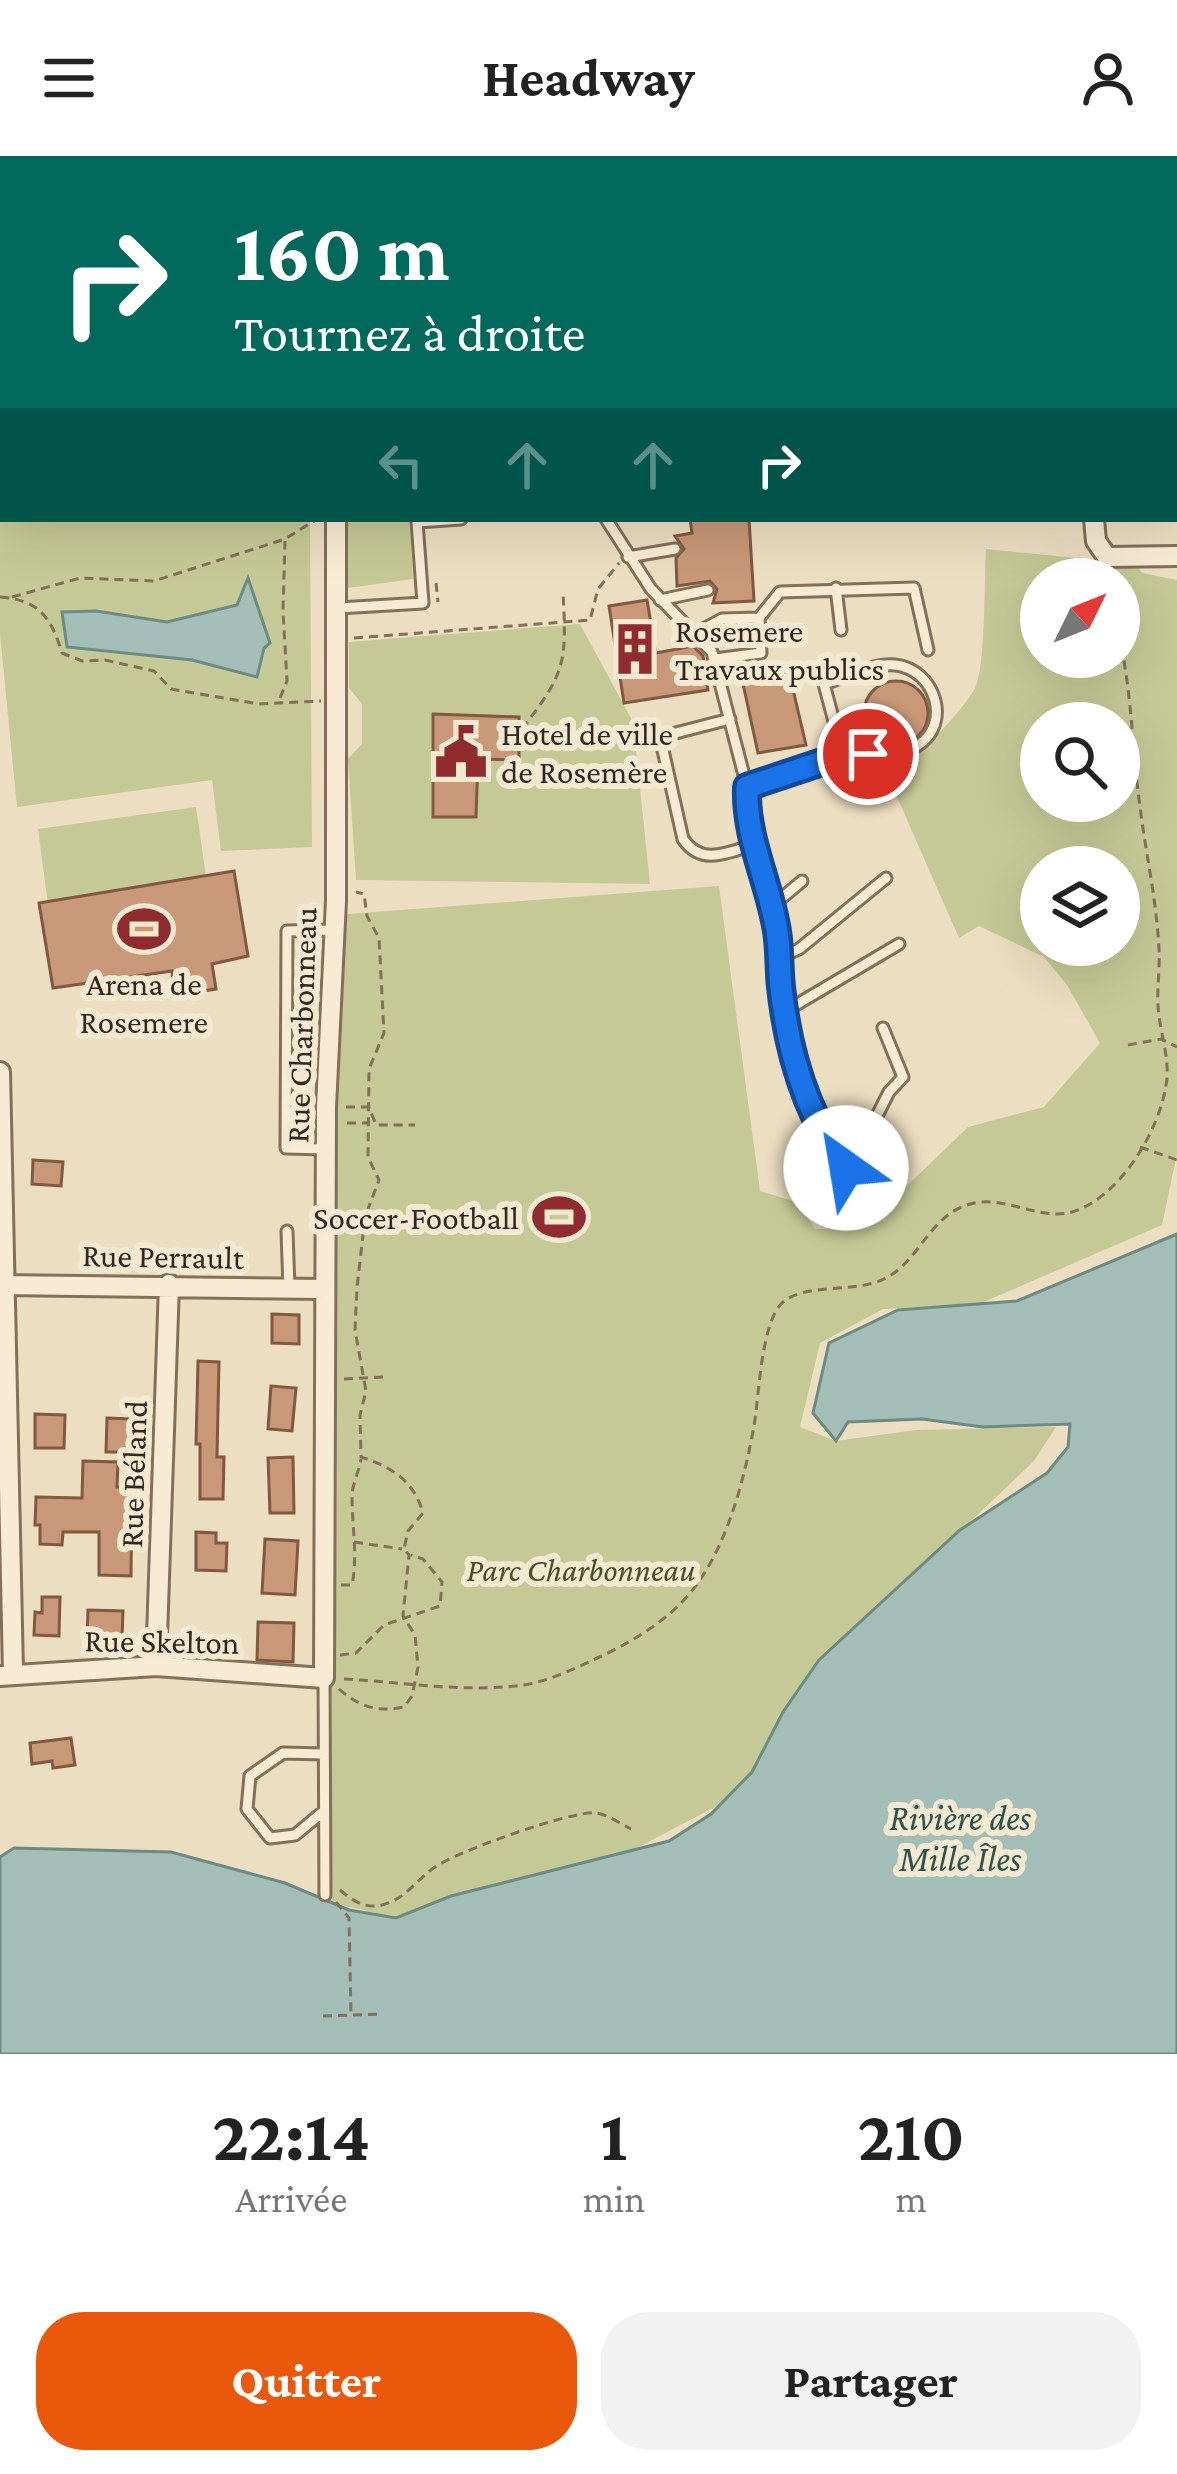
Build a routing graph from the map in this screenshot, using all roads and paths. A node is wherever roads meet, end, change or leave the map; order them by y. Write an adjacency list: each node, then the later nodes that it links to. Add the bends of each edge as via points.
1 (312, 522): 6 (path)
2 (336, 522): 19 (street, Rue Charbonneau)
3 (417, 522): 18 (lane)
4 (607, 522): 9 (lane)
5 (1094, 522): 8 (street, via 1104,556)
6 (286, 539): 15 (path, via 154,581 80,578); 30 (path, via 287,681)
7 (675, 549): 9 (lane)
8 (1177, 556)
9 (623, 560): 16 (lane); 21 (path, via 598,589 590,620)
10 (436, 577): 17 (path)
11 (836, 588): 20 (lane, via 780,592); 22 (lane); 26 (lane, via 914,588)
12 (708, 590): 16 (lane)
13 (563, 593): 21 (path)
14 (0, 597): 15 (path)
15 (10, 598): 30 (path, via 45,612 62,653 82,661 154,671 171,689)
16 (660, 599): 24 (lane)
17 (438, 602)
18 (423, 603): 19 (lane); 23 (path)
19 (336, 608): 29 (street, Rue Charbonneau)
20 (759, 617): 24 (lane, via 722,620); 27 (lane, via 761,653)
21 (565, 622): 23 (path); 32 (path, via 557,681)
22 (841, 630)
23 (424, 633): 25 (path)
24 (696, 633): 27 (lane)
25 (346, 638)
26 (928, 650)
27 (715, 659): 31 (lane)
28 (1129, 678): 45 (path)
29 (335, 698): 30 (path); 40 (street, Rue Charbonneau)
30 (279, 702)
31 (730, 719): 34 (lane); 35 (lane, via 660,737 689,849 707,857)
32 (522, 729)
33 (843, 755): 33 (lane, via 917,746 938,718 933,693 914,672 891,664 824,684); 34 (lane)
34 (747, 787): 35 (lane)
35 (753, 845): 39 (lane)
36 (886, 878): 42 (lane)
37 (802, 881): 39 (lane)
38 (347, 892): 49 (path, via 364,894 379,938 384,1033 369,1069)
39 (771, 907): 42 (lane)
40 (334, 930): 50 (street, Rue Charbonneau); 54 (lane, via 287,931 286,1148)
41 (899, 944): 43 (lane)
42 (779, 958): 43 (lane)
43 (784, 1012): 56 (lane, via 807,1102)
44 (883, 1028): 56 (lane, via 902,1077)
45 (1162, 1039): 46 (path); 47 (path); 53 (path, via 1167,1084)
46 (1128, 1045)
47 (1177, 1046)
48 (0, 1072): 60 (street)
49 (369, 1107): 50 (path); 51 (path); 52 (path, via 376,1125)
50 (326, 1115): 51 (path); 54 (street, Rue Charbonneau)
51 (369, 1124): 65 (path, via 368,1157 379,1180 365,1217 357,1288)
52 (415, 1125)
53 (1140, 1147): 55 (path); 76 (path, via 1111,1189 1074,1211 973,1203 932,1226 887,1278 782,1303 743,1479 701,1578 677,1608 609,1652 520,1686)
54 (326, 1149): 62 (street, Rue Charbonneau)
55 (1177, 1160)
56 (849, 1171): 57 (lane)
57 (871, 1187)
58 (287, 1231): 61 (lane)
59 (169, 1284): 60 (street, Rue Perrault); 61 (street, Rue Perrault); 73 (street, Rue Béland)
60 (3, 1285): 74 (street)
61 (289, 1288): 62 (street, Rue Perrault)
62 (325, 1289): 64 (street, Rue Charbonneau)
63 (383, 1377): 65 (path)
64 (325, 1379): 65 (path); 75 (street, Rue Charbonneau)
65 (364, 1379): 66 (path)
66 (361, 1457): 67 (path, via 351,1500); 68 (path, via 417,1491 423,1513)
67 (354, 1542): 68 (path); 70 (path, via 352,1586)
68 (404, 1549): 69 (path)
69 (409, 1555): 71 (path); 71 (path, via 442,1582 440,1606)
70 (338, 1586)
71 (403, 1616): 72 (path); 76 (path, via 415,1634)
72 (356, 1653)
73 (157, 1666): 74 (street, Rue Skelton); 75 (street, Rue Skelton)
74 (7, 1674)
75 (327, 1678): 76 (path); 76 (path, via 357,1705 390,1710 404,1706); 77 (lane)
76 (415, 1682)
77 (324, 1754): 78 (lane); 78 (lane, via 283,1753 250,1776 248,1808 270,1838 296,1835)
78 (324, 1811): 80 (lane)
79 (631, 1829): 82 (path, via 596,1813 533,1827 450,1857 402,1898 377,1907)
80 (324, 1878): 81 (lane); 82 (path)
81 (325, 1895): 83 (path)
82 (356, 1903): 83 (path)
83 (349, 1918): 85 (path)
84 (383, 2014): 85 (path)
85 (351, 2015): 86 (path)
86 (323, 2016)

